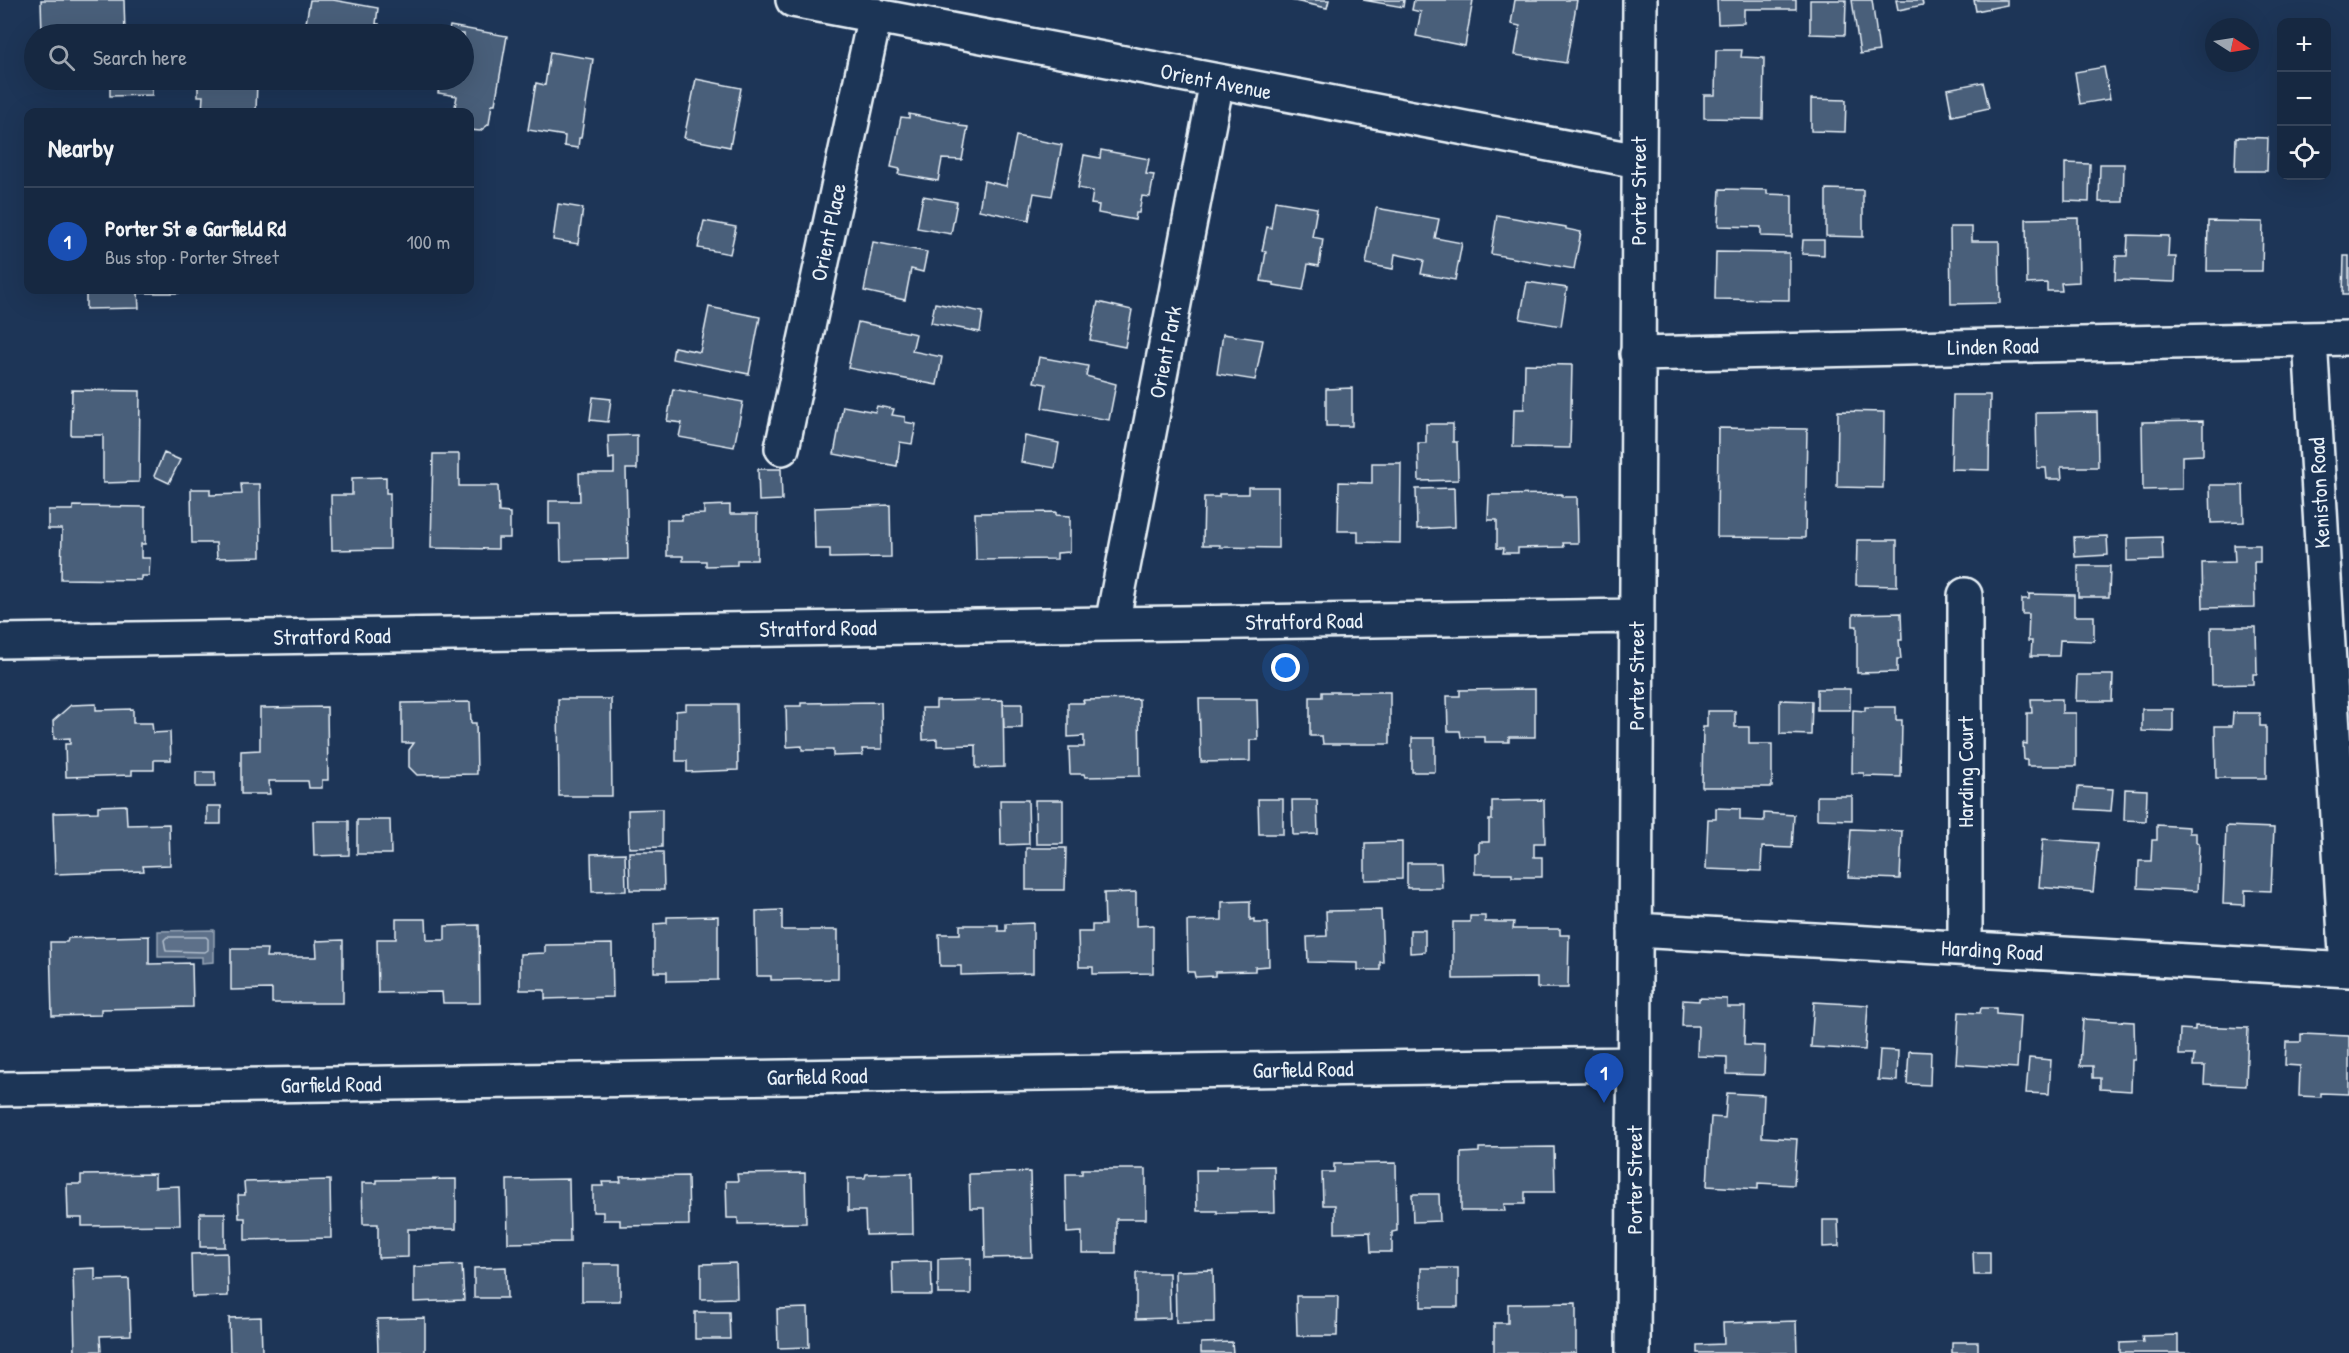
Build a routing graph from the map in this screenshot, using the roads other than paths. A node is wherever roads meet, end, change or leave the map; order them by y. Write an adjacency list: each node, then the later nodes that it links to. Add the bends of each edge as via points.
1 (794, 0): 3 (street, Orient Avenue)
2 (1640, 0): 5 (street, Porter Street)
3 (875, 15): 4 (street, Orient Avenue); 9 (street, Orient Place)
4 (1217, 81): 5 (street, Orient Avenue); 12 (street, Orient Park)
5 (1638, 161): 8 (street, Porter Street)
6 (2349, 338): 7 (street, Linden Road)
7 (2310, 339): 8 (street, Linden Road); 16 (street, Keniston Road)
8 (1637, 354): 11 (street, Porter Street)
9 (782, 448)
10 (1965, 595): 15 (street, Harding Court)
11 (1636, 616): 12 (street, Stratford Road); 14 (street, Porter Street)
12 (1112, 624): 13 (street, Stratford Road)
13 (0, 641)
14 (1635, 930): 15 (street, Harding Road); 17 (street, Porter Street)
15 (1965, 949): 16 (street, Harding Road)
16 (2348, 970)
17 (1634, 1064): 18 (street, Garfield Road); 19 (street, Porter Street)
18 (0, 1089)
19 (1633, 1353)

